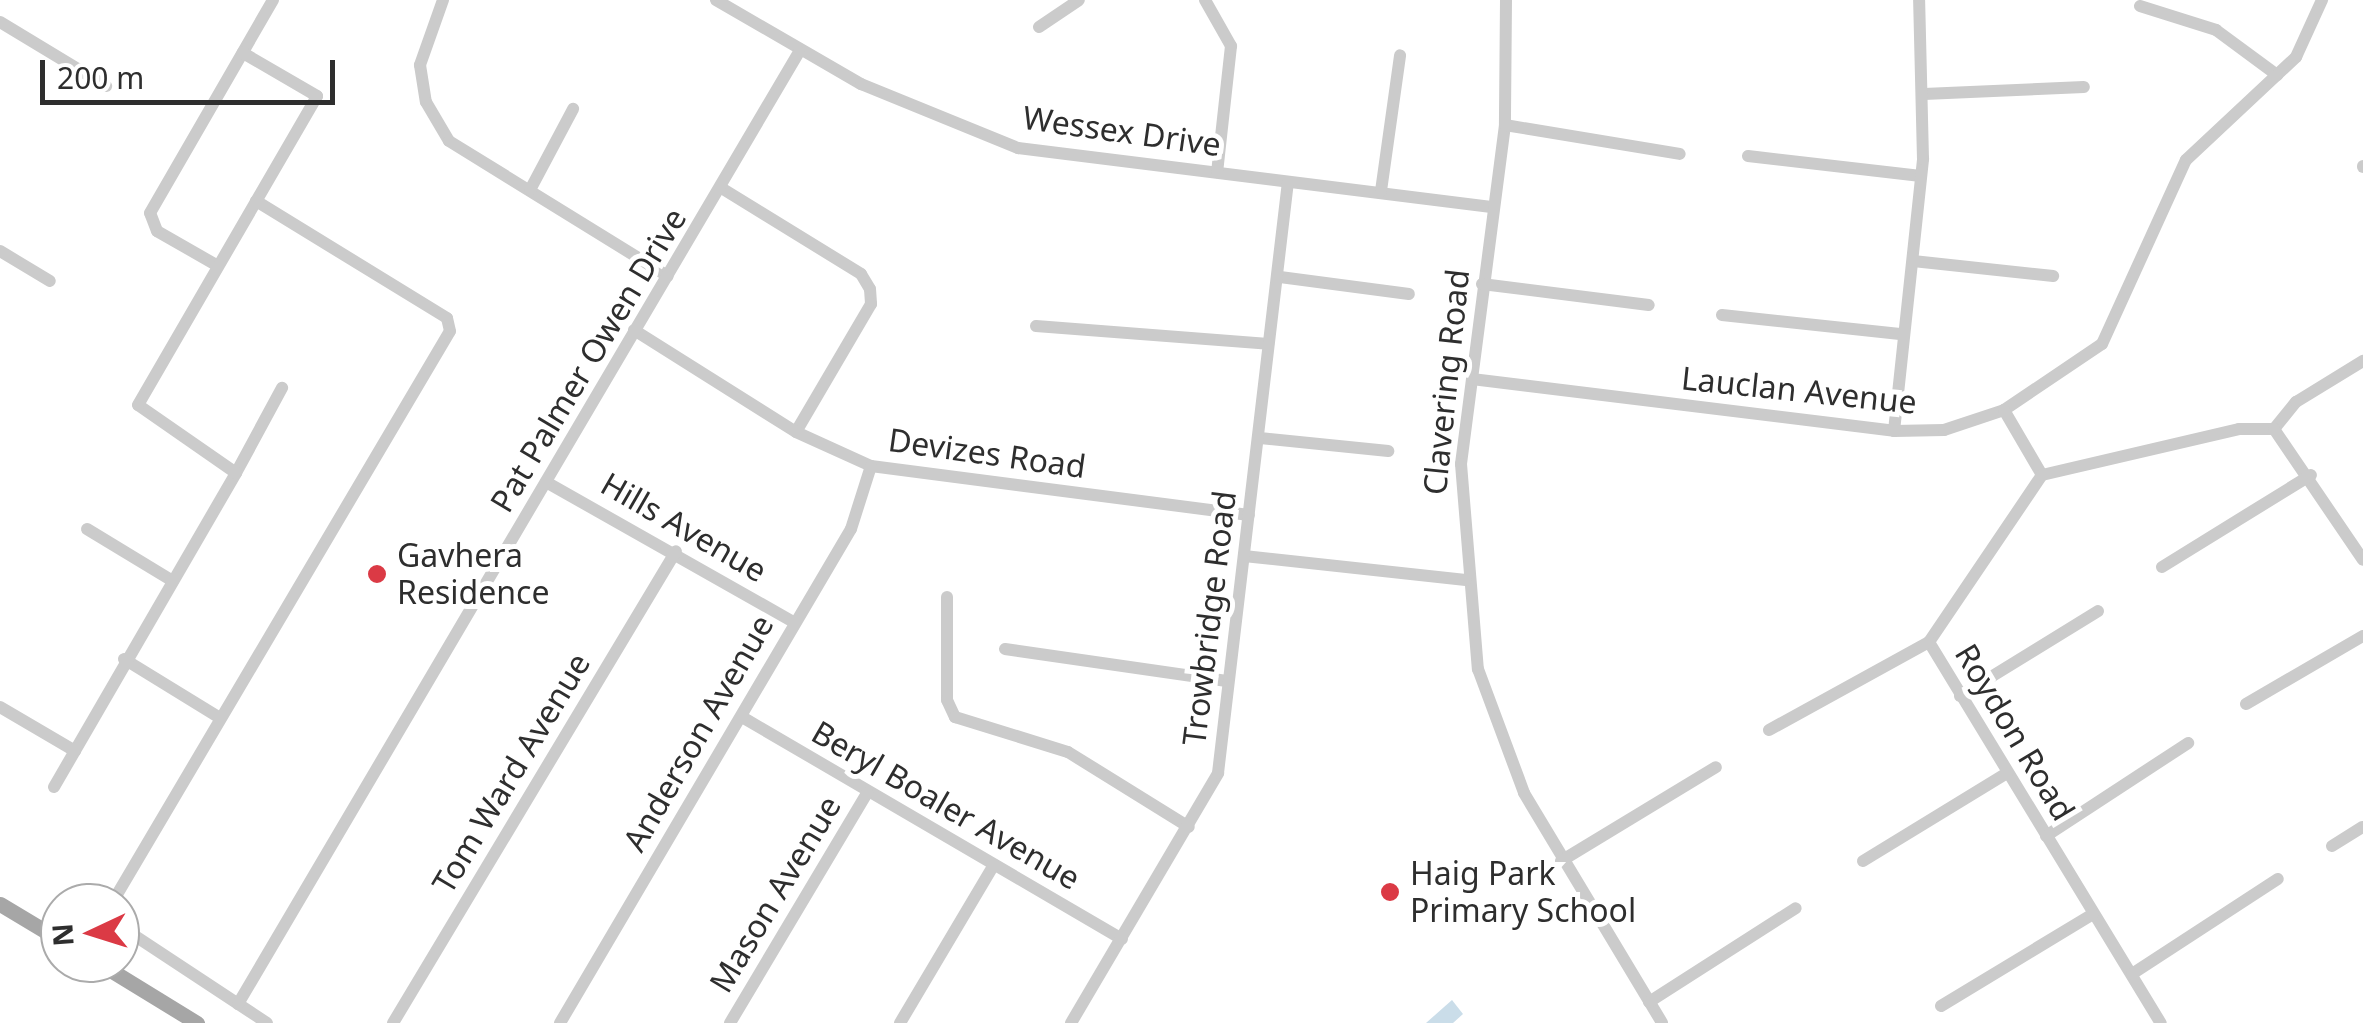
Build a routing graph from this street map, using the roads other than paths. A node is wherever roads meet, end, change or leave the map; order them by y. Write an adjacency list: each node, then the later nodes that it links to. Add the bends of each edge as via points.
1 (273, 0): 13 (street)
2 (444, 0): 27 (street, via 420,50 432,117 450,141)
3 (716, 0): 12 (street, Wessex Drive)
4 (1079, 0): 11 (street)
5 (1204, 0): 23 (street, via 1231,46)
6 (1506, 0): 20 (street, Clavering Road)
7 (1919, 0): 18 (street)
8 (2322, 0): 15 (street, Lauclan Avenue, via 2302,47)
9 (2140, 6): 15 (street, via 2216,30)
10 (0, 22): 16 (street)
11 (1040, 27)
12 (799, 52): 23 (street, Wessex Drive, via 1018,148); 26 (street, Pat Palmer Owen Drive)
13 (243, 53): 29 (street, via 317,92); 33 (street, via 150,213 158,231)
14 (1400, 55): 28 (street)
15 (2277, 74): 49 (street, Lauclan Avenue, via 2186,160 2102,344)
16 (106, 86)
17 (2084, 87): 18 (street)
18 (1924, 94): 24 (street)
19 (573, 109): 27 (street)
20 (1505, 125): 21 (street); 30 (street, Clavering Road)
21 (1680, 154)
22 (1748, 156): 24 (street)
23 (1216, 172): 25 (street, Wessex Drive)
24 (1922, 176): 32 (street)
25 (1288, 182): 28 (street, Wessex Drive); 36 (street, Trowbridge Road)
26 (723, 189): 34 (street, Pat Palmer Owen Drive); 52 (street, via 861,274 870,290 871,304)
27 (530, 190): 34 (street)
28 (1380, 191): 30 (street, Wessex Drive)
29 (256, 201): 33 (street); 80 (street, via 451,325)
30 (1492, 206): 38 (street, Clavering Road)
31 (0, 250): 37 (street)
32 (1913, 261): 35 (street); 44 (street)
33 (218, 266): 56 (street, via 138,405)
34 (668, 276): 43 (street, Pat Palmer Owen Drive)
35 (2053, 276)
36 (1280, 277): 39 (street); 45 (street, Trowbridge Road)
37 (50, 281)
38 (1482, 284): 40 (street); 47 (street, Clavering Road)
39 (1409, 294)
40 (1650, 305)
41 (1722, 315): 44 (street)
42 (1036, 326): 45 (street)
43 (634, 330): 52 (street, Devizes Road); 59 (street, Pat Palmer Owen Drive)
44 (1900, 334): 51 (street)
45 (1268, 344): 53 (street, Trowbridge Road)
46 (2363, 362): 50 (street, via 2296,402)
47 (1472, 379): 51 (street, Lauclan Avenue); 66 (street, Clavering Road, via 1461,464)
48 (282, 388): 56 (street)
49 (2004, 410): 51 (street, Lauclan Avenue, via 1944,430); 57 (street)
50 (2274, 429): 57 (street); 58 (street)
51 (1894, 431)
52 (796, 432): 55 (street, Devizes Road)
53 (1260, 438): 54 (street); 60 (street, Trowbridge Road)
54 (1388, 452)
55 (871, 466): 60 (street, Devizes Road); 70 (street, Anderson Avenue, via 851,529)
56 (236, 472): 67 (street)
57 (2042, 475): 72 (street, Roydon Road)
58 (2311, 475): 63 (street); 65 (street)
59 (546, 482): 62 (street, Hills Avenue); 106 (street, Pat Palmer Owen Drive)
60 (1249, 515): 64 (street, Trowbridge Road)
61 (87, 529): 67 (street)
62 (676, 551): 70 (street, Hills Avenue); 110 (street, Tom Ward Avenue)
63 (2362, 555)
64 (1244, 556): 66 (street); 75 (street, Trowbridge Road)
65 (2162, 567)
66 (1466, 580): 92 (street, Clavering Road, via 1498,732)
67 (173, 581): 74 (street)
68 (947, 597): 88 (street, via 947,700 956,717 1068,752)
69 (2098, 611): 76 (street)
70 (793, 622): 79 (street, Anderson Avenue)
71 (2363, 636): 77 (street)
72 (1929, 642): 76 (street, Roydon Road); 81 (street)
73 (1005, 649): 75 (street)
74 (124, 659): 80 (street); 83 (street)
75 (1227, 681): 88 (street, Trowbridge Road, via 1218,773)
76 (1960, 696): 85 (street, Roydon Road)
77 (2246, 704)
78 (0, 708): 83 (street)
79 (742, 717): 87 (street, Beryl Boaler Avenue); 111 (street, Anderson Avenue)
80 (220, 718): 96 (street)
81 (1769, 730)
82 (2188, 743): 90 (street)
83 (75, 750): 86 (street)
84 (1716, 767): 92 (street)
85 (2007, 773): 90 (street, Roydon Road); 93 (street)
86 (54, 787)
87 (867, 793): 94 (street, Beryl Boaler Avenue); 112 (street, Mason Avenue)
88 (1189, 827): 102 (street, Trowbridge Road)
89 (2363, 827): 91 (street)
90 (2046, 836): 99 (street, Roydon Road)
91 (2332, 846)
92 (1561, 861): 105 (street, Clavering Road)
93 (1862, 862)
94 (994, 864): 102 (street, Beryl Boaler Avenue); 113 (street)
95 (2278, 879): 103 (street)
96 (124, 883)
97 (0, 904): 100 (main road)
98 (1796, 908): 105 (street)
99 (2093, 914): 103 (street, Roydon Road); 107 (street)
100 (40, 928)
101 (140, 939): 106 (street)
102 (1122, 939): 114 (street, Trowbridge Road)
103 (2132, 974): 116 (street, Roydon Road)
104 (132, 983): 108 (main road)
105 (1649, 1002): 115 (street, Clavering Road)
106 (238, 1004): 109 (street)
107 (1941, 1006)
108 (197, 1023)
109 (267, 1023)
110 (394, 1023)
111 (560, 1023)
112 (730, 1023)
113 (900, 1023)
114 (1071, 1023)
115 (1662, 1023)
116 (2161, 1023)

